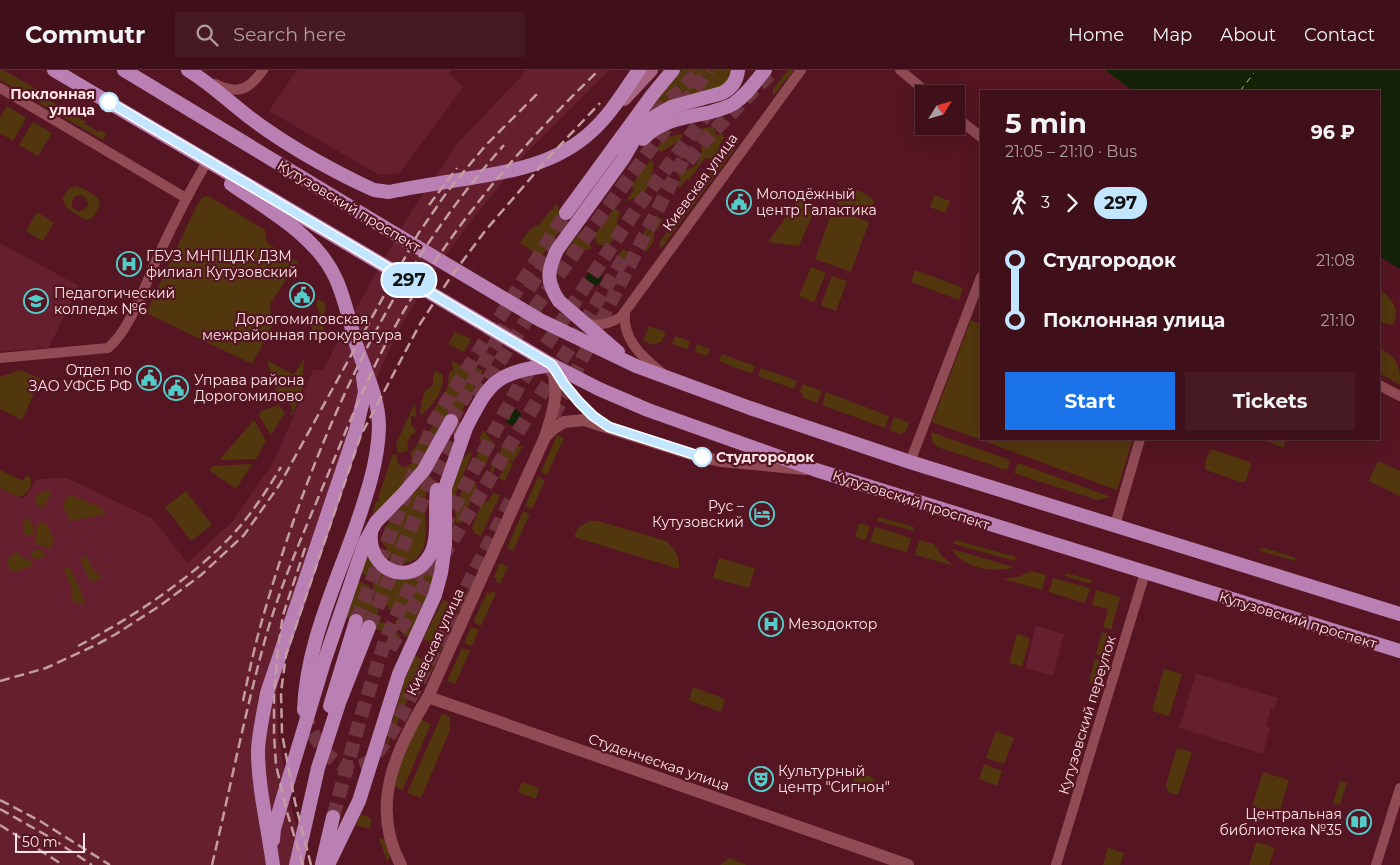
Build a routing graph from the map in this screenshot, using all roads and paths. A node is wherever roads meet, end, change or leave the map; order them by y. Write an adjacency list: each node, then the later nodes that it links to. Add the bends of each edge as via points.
1 (54, 70): 17 (main road, Кутузовский проспект)
2 (124, 70): 29 (main road, Кутузовский проспект, via 540,320)
3 (188, 70): 12 (main road)
4 (263, 70): 12 (street, via 252,84 236,91)
5 (639, 70): 15 (main road)
6 (650, 70): 15 (main road)
7 (673, 70): 22 (main road)
8 (738, 70): 19 (main road, via 732,86 722,93 671,107 652,118 638,133)
9 (765, 70): 19 (main road, via 732,104 723,109 664,122)
10 (801, 70): 24 (street, Киевская улица)
11 (900, 70): 13 (street)
12 (205, 80): 15 (main road, via 266,129 355,181 374,190 389,192 511,171 539,163 573,146 591,133)
13 (918, 85)
14 (0, 88): 21 (street)
15 (608, 114)
16 (965, 124): 18 (street)
17 (153, 128): 20 (main road); 28 (main road, Кутузовский проспект)
18 (980, 136)
19 (623, 159): 25 (main road, via 551,263 549,282 553,292)
20 (205, 165): 21 (street); 27 (main road, via 303,235 324,259 336,280)
21 (186, 198): 26 (street, via 132,316 108,348)
22 (566, 213)
23 (980, 280): 38 (street)
24 (625, 312): 25 (street, Киевская улица, via 602,325); 30 (street, via 628,337 650,364)
25 (582, 322): 29 (main road)
26 (0, 358)
27 (362, 361): 48 (main road, via 376,400 379,426 376,460 316,637 305,688); 52 (main road, via 365,392 356,430 267,692 261,722 259,772)
28 (552, 365): 34 (street, via 579,402); 35 (main road, via 516,371 495,382 480,400); 36 (street, Киевская улица, via 556,396); 39 (main road, Кутузовский проспект, via 648,410)
29 (636, 366): 30 (main road, Кутузовский проспект)
30 (668, 378): 38 (main road, Кутузовский проспект)
31 (1380, 386): 32 (street)
32 (1400, 396)
33 (451, 421): 41 (main road, via 424,470)
34 (609, 427): 36 (street, Киевская улица, via 573,420 557,426); 39 (street, Киевская улица, via 696,456)
35 (466, 428): 41 (main road, via 437,486 433,550 422,565 402,573 386,568 374,556); 55 (main road, via 445,488 445,545 439,580 399,674 359,801)
36 (545, 438): 47 (street, Киевская улица)
37 (1140, 440): 40 (street)
38 (910, 462): 40 (main road, Кутузовский проспект)
39 (816, 470): 42 (main road, Кутузовский проспект)
40 (1115, 525): 43 (main road, Кутузовский проспект)
41 (372, 527): 52 (main road, via 324,662 282,801 274,829)
42 (1145, 573): 46 (main road, Кутузовский проспект); 58 (street, Кутузовский переулок)
43 (1400, 614)
44 (356, 621): 49 (main road, via 336,682)
45 (370, 627): 49 (main road, via 339,703)
46 (1400, 651)
47 (428, 697): 56 (street, Киевская улица, via 408,729 388,788 388,831); 57 (street, Студенческая улица)
48 (304, 710)
49 (318, 768): 53 (main road)
50 (1400, 788): 59 (street)
51 (333, 817): 54 (main road)
52 (272, 861)
53 (296, 865)
54 (322, 865)
55 (328, 865)
56 (400, 865)
57 (908, 865)
58 (1056, 865)
59 (1376, 865)

